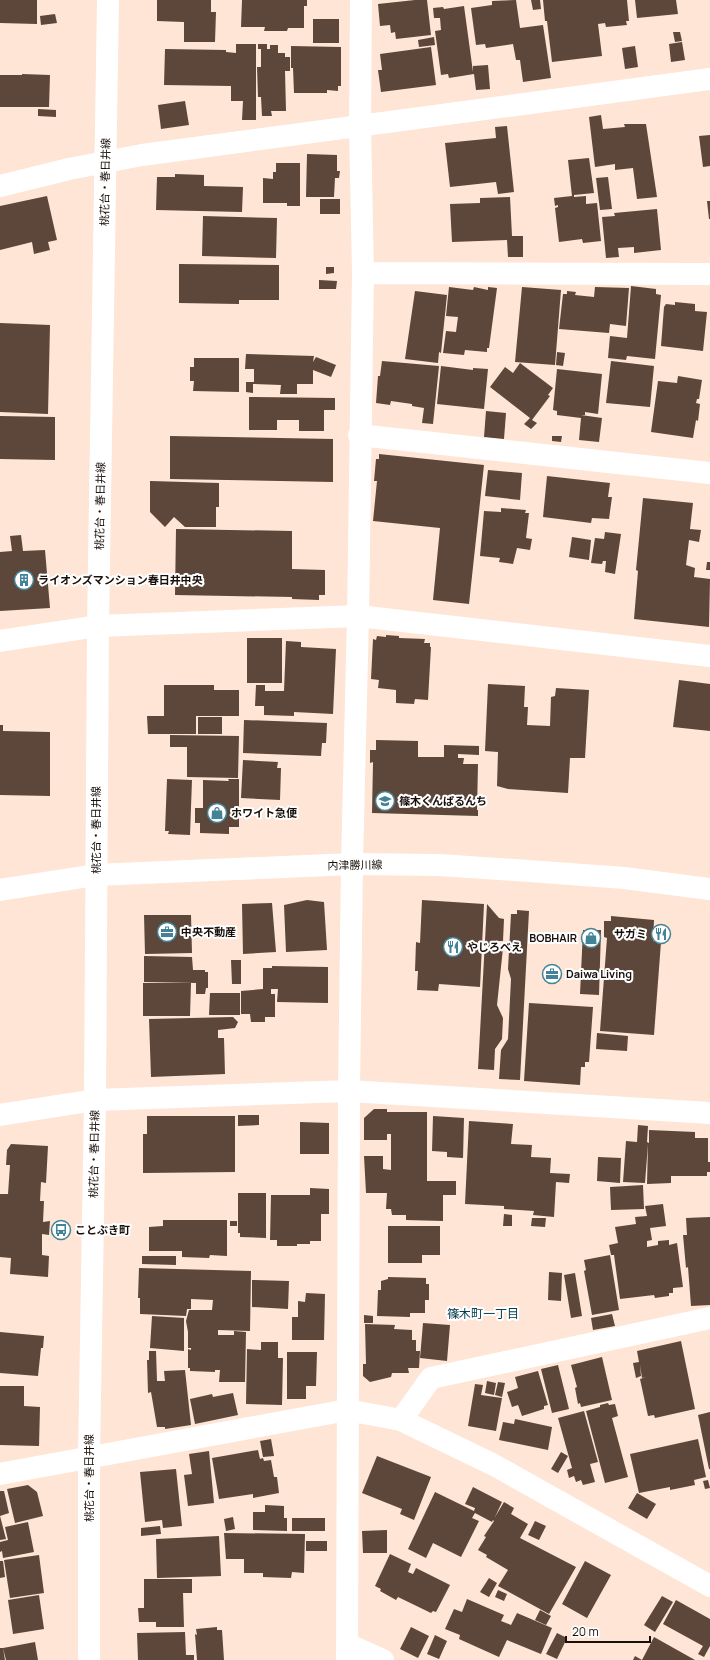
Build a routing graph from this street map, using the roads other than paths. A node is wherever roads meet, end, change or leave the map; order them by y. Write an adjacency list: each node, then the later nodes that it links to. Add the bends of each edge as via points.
1 (108, 0): 5 (street, 桃花台・春日井線)
2 (361, 0): 4 (street)
3 (710, 79): 4 (street)
4 (360, 126): 5 (street); 7 (street)
5 (106, 162): 6 (street); 12 (street, 桃花台・春日井線)
6 (0, 186)
7 (363, 273): 8 (street); 9 (street)
8 (710, 274)
9 (359, 435): 10 (street); 11 (street)
10 (710, 473)
11 (358, 616): 12 (street); 14 (street); 15 (street)
12 (98, 626): 13 (street); 16 (street, 桃花台・春日井線)
13 (0, 640)
14 (710, 656)
15 (352, 864): 16 (street, 内津勝川線); 17 (street, 内津勝川線, via 439,865 515,870 624,878); 19 (street)
16 (96, 875): 18 (street, 内津勝川線); 20 (street, 桃花台・春日井線)
17 (710, 889)
18 (0, 890)
19 (349, 1091): 20 (street); 21 (street); 24 (street)
20 (95, 1100): 22 (street); 26 (street, 桃花台・春日井線)
21 (710, 1113)
22 (0, 1115)
23 (710, 1318): 25 (street, via 431,1378)
24 (347, 1410): 25 (street); 26 (street); 29 (street)
25 (401, 1420): 28 (street, via 494,1465)
26 (89, 1457): 27 (street); 30 (street, 桃花台・春日井線)
27 (0, 1474)
28 (710, 1586)
29 (347, 1652): 31 (street)
30 (89, 1660)
31 (382, 1660)

